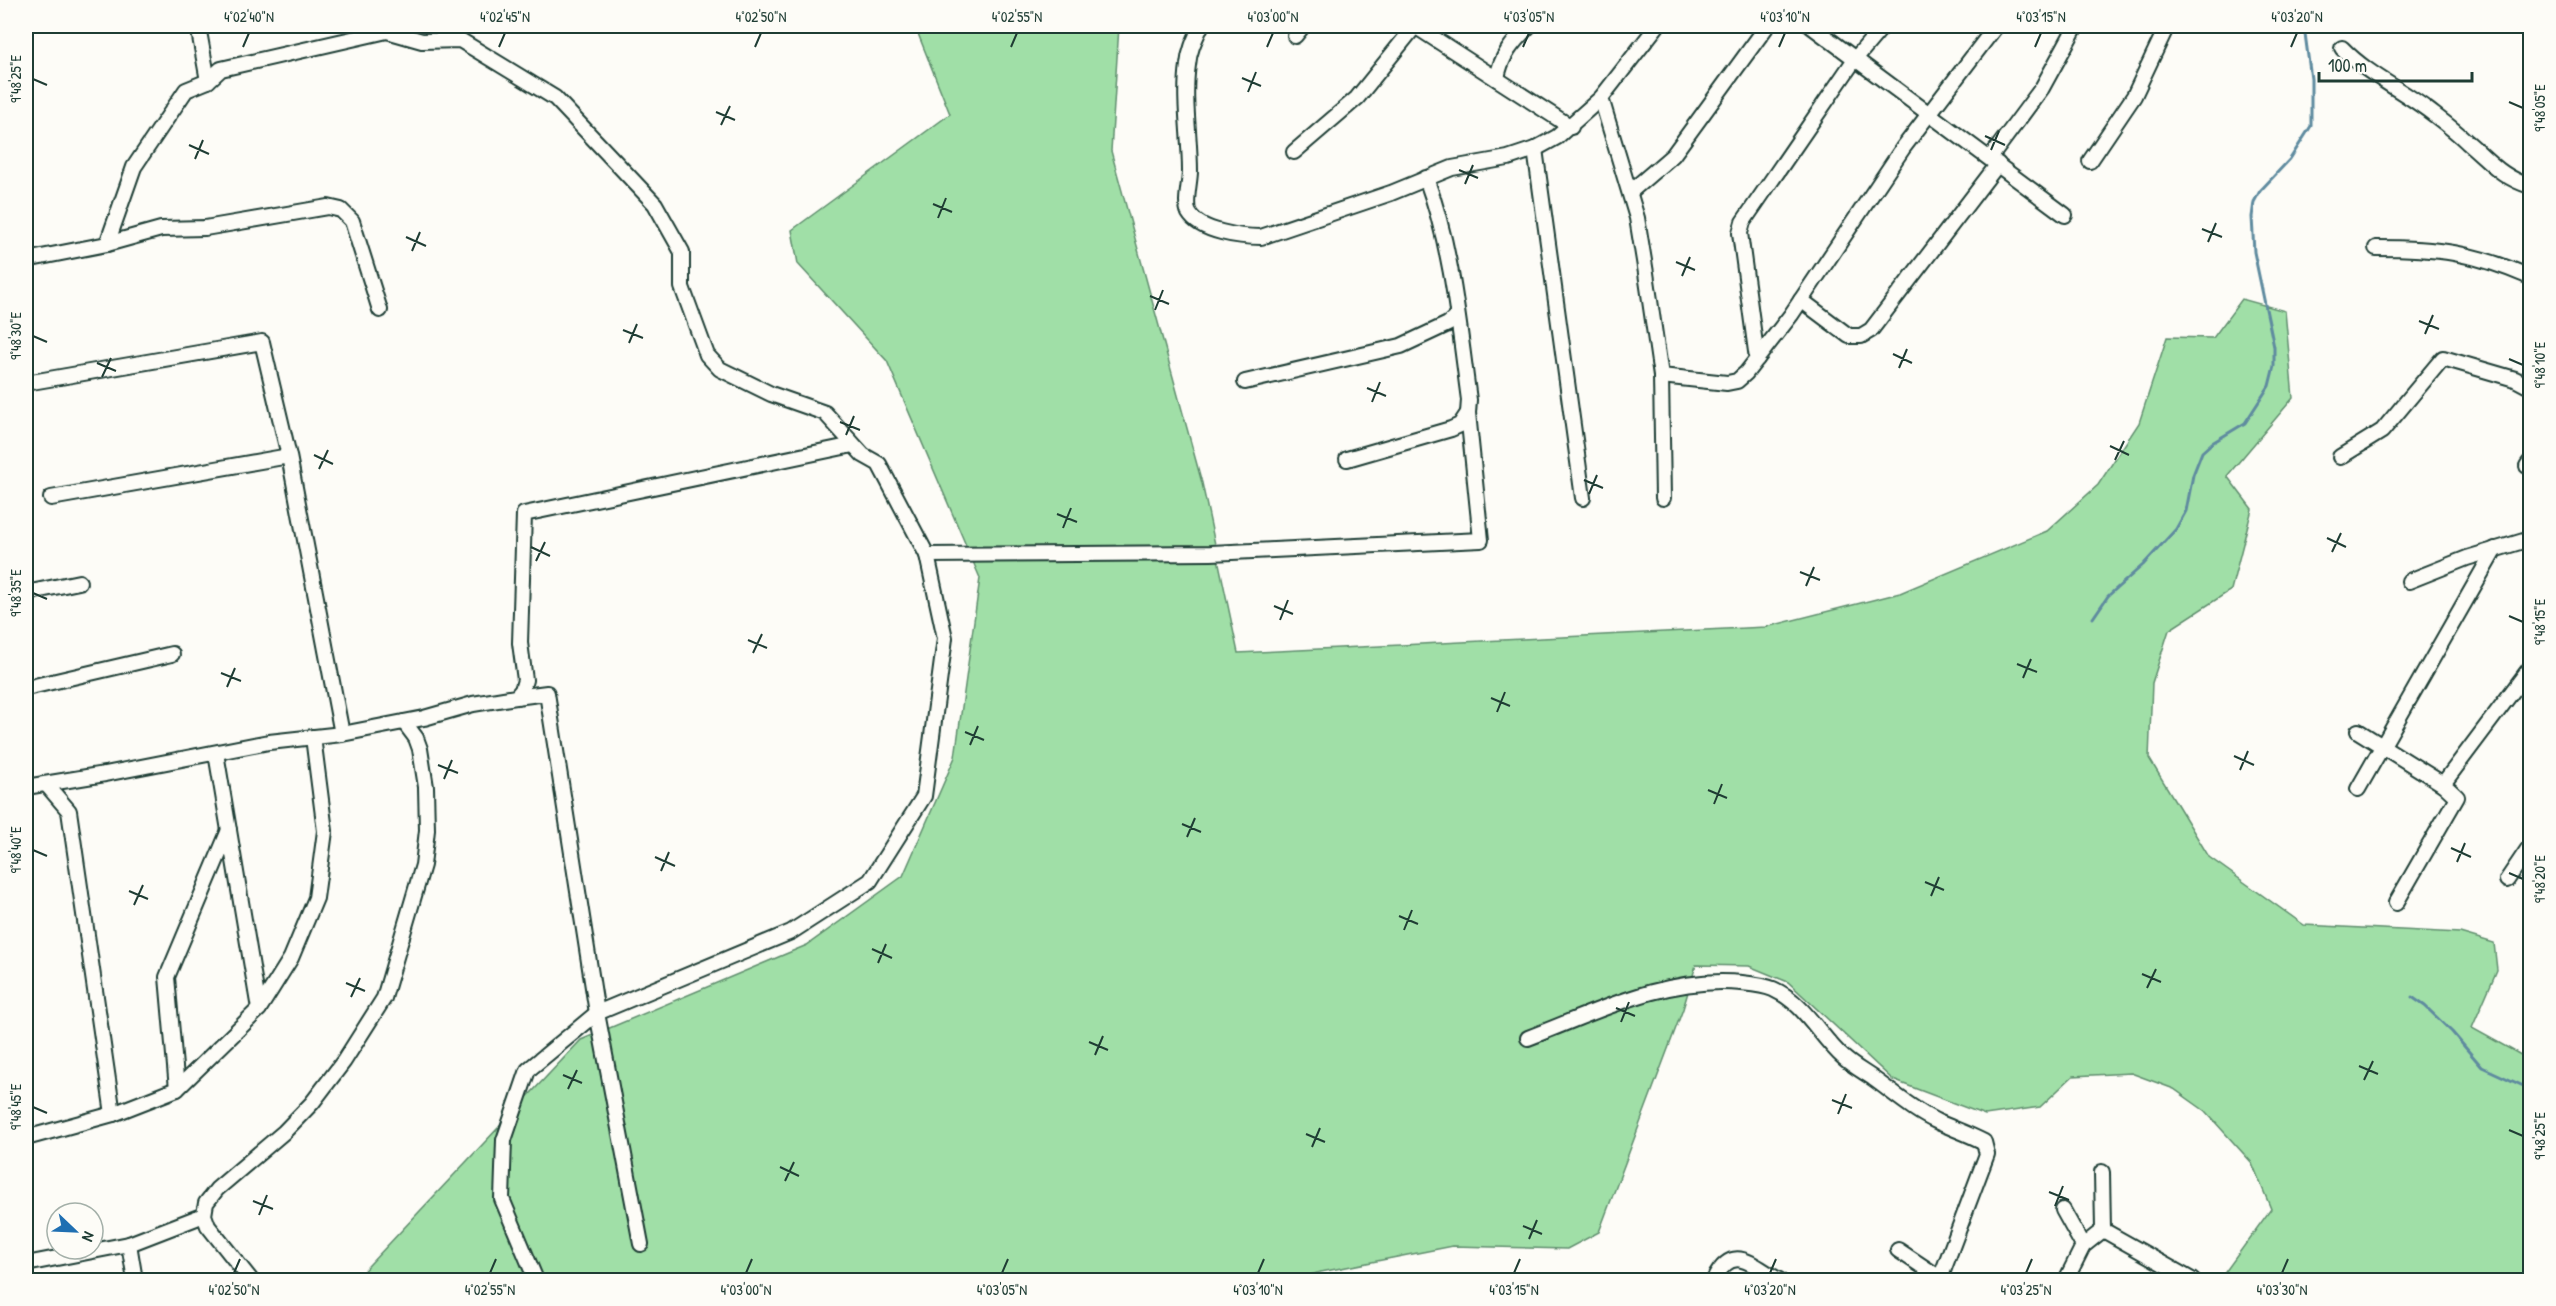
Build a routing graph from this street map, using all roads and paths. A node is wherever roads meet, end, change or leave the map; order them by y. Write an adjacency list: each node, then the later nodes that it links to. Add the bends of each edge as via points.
1 (198, 26): 14 (street)
2 (1201, 26): 22 (street, via 1187,68 1187,210 1193,218 1218,231 1261,237)
3 (1529, 26): 13 (street, via 1507,50)
4 (1657, 26): 15 (street)
5 (1767, 26): 24 (street, via 1673,155)
6 (1811, 26): 12 (street)
7 (1883, 26): 12 (street)
8 (1996, 26): 16 (street)
9 (2076, 26): 20 (street, via 2042,88)
10 (2167, 26): 21 (street, via 2134,96)
11 (2342, 48): 23 (street, via 2386,84 2427,109 2506,177)
12 (1855, 59): 16 (street); 33 (street, via 1743,222 1740,233)
13 (1497, 80): 17 (street); 19 (street, via 1415,26 1357,98)
14 (208, 81): 26 (street, via 186,90 134,167); 39 (street, via 221,69 387,31 422,40 460,40 555,98 655,204 682,252 682,287 707,355 720,369 771,394 825,413)
15 (1601, 98): 17 (street); 24 (street)
16 (1929, 113): 20 (street); 30 (street)
17 (1571, 127): 18 (street)
18 (1536, 149): 22 (street, via 1452,168); 44 (street)
19 (1294, 152)
20 (1994, 161): 25 (street); 30 (street, via 1871,330 1861,336 1850,336)
21 (2091, 161)
22 (1426, 178): 32 (street, via 1436,206)
23 (2530, 186)
24 (1630, 192): 34 (street)
25 (2065, 215)
26 (106, 244): 28 (street); 31 (street, via 161,229 205,228 328,207 341,210 352,221)
27 (2376, 248): 29 (street, via 2457,252)
28 (26, 260)
29 (2530, 277)
30 (1801, 300): 33 (street)
31 (380, 310)
32 (1457, 316): 36 (street, via 1401,346); 38 (street)
33 (1757, 359): 34 (street, via 1737,381 1727,383)
34 (1661, 376): 45 (street)
35 (26, 382): 40 (street, via 262,342)
36 (1245, 382)
37 (2530, 387): 41 (street, via 2443,358 2382,431)
38 (1468, 413): 42 (street, via 1460,425 1451,429); 48 (street, via 1481,540 1211,553)
39 (854, 445): 48 (street, via 879,464); 55 (street, via 524,514 520,643 525,680)
40 (289, 456): 43 (street); 58 (street)
41 (2340, 457)
42 (1347, 459)
43 (51, 498)
44 (1583, 498)
45 (1663, 498)
46 (2530, 538): 47 (street)
47 (2495, 549): 49 (street); 60 (street)
48 (927, 555): 71 (street, via 945,638 924,796 870,881 791,932)
49 (2409, 580)
50 (78, 582): 51 (street)
51 (26, 593)
52 (172, 654): 54 (street)
53 (2530, 668): 63 (street)
54 (26, 688)
55 (516, 697): 56 (street); 71 (street, via 547,693)
56 (404, 722): 58 (street); 78 (street, via 420,748 427,830 423,865 384,998 312,1103 217,1189 206,1203)
57 (2358, 731): 60 (street)
58 (342, 734): 59 (street)
59 (313, 737): 61 (street); 70 (street, via 325,831 316,898 291,958)
60 (2380, 745): 63 (street); 65 (street)
61 (216, 753): 62 (street); 66 (street)
62 (46, 784): 64 (street); 74 (street, via 69,811)
63 (2443, 784): 69 (street, via 2457,797)
64 (26, 787)
65 (2358, 789)
66 (229, 830): 70 (street); 73 (street, via 167,977)
67 (2530, 846): 68 (street)
68 (2507, 880)
69 (2396, 903)
70 (259, 1009): 73 (street)
71 (597, 1013): 81 (street); 88 (street, via 528,1070 504,1140 502,1199)
72 (1528, 1038): 85 (street, via 1648,993 1693,983 1750,984 1771,987 1788,996 1845,1059 1905,1103 1984,1142 1988,1154)
73 (177, 1089): 74 (street)
74 (113, 1114): 75 (street)
75 (26, 1138)
76 (2102, 1172): 79 (street)
77 (2063, 1210): 82 (street)
78 (204, 1215): 80 (street); 87 (street, via 208,1226)
79 (2103, 1230): 82 (street); 92 (street)
80 (129, 1244): 84 (street); 86 (street)
81 (641, 1244)
82 (2083, 1246): 91 (street)
83 (1898, 1250): 85 (street)
84 (26, 1264)
85 (1942, 1280)
86 (135, 1281)
87 (251, 1281)
88 (536, 1281)
89 (1714, 1281): 90 (street, via 1729,1259 1741,1259)
90 (1779, 1281)
91 (2066, 1281)
92 (2192, 1281)

